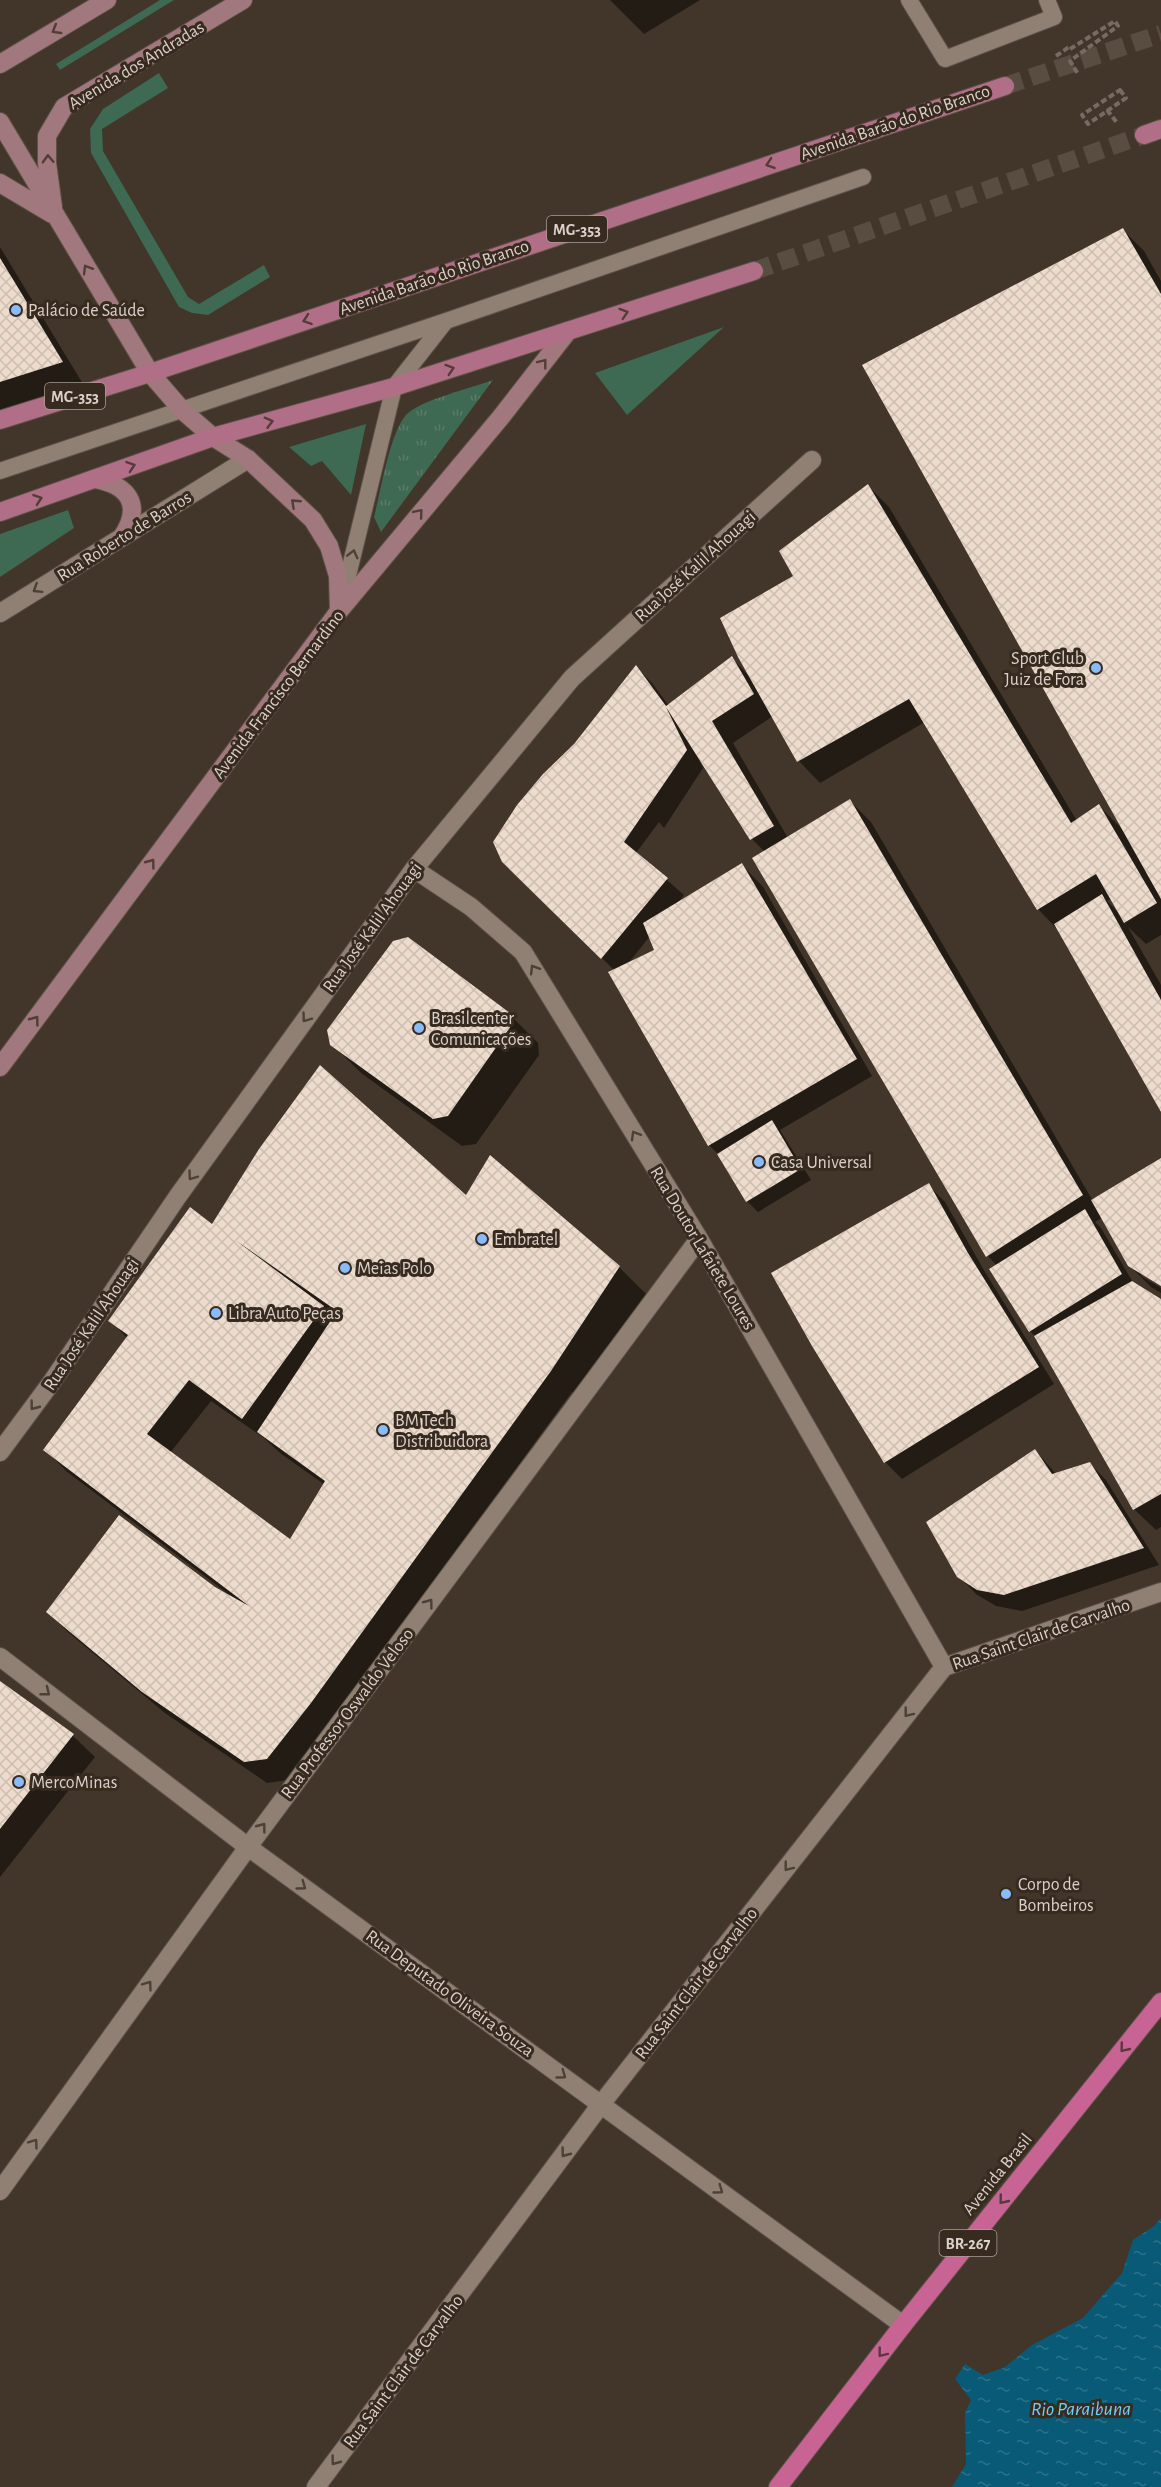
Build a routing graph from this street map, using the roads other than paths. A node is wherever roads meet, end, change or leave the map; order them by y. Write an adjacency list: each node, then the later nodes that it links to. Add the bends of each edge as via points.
1 (107, 0): 5 (main road, one-way to 5)
2 (243, 0): 10 (main road, Avenida dos Andradas, one-way to 2, via 47,136 64,107)
3 (909, 0): 4 (lane, via 945,60 1054,17)
4 (1047, 0)
5 (0, 64)
6 (1005, 86): 14 (main road, Avenida Barão do Rio Branco / MG-353, one-way to 14)
7 (0, 122): 10 (main road)
8 (863, 177): 12 (lane)
9 (0, 183): 10 (main road)
10 (54, 215): 14 (main road, one-way to 10)
11 (754, 271): 13 (main road, one-way to 11)
12 (446, 321): 15 (lane); 16 (lane)
13 (568, 331): 15 (main road, one-way to 13); 25 (main road, Avenida Francisco Bernardino, one-way to 13)
14 (150, 373): 16 (main road); 17 (main road, Avenida Barão do Rio Branco / MG-353)
15 (394, 387): 18 (main road, one-way to 15); 25 (lane, one-way to 15)
16 (183, 411): 18 (main road); 21 (lane)
17 (0, 420)
18 (213, 438): 19 (main road); 22 (main road, one-way to 18)
19 (248, 459): 24 (street, Rua Roberto de Barros); 25 (main road, one-way to 19, via 338,576 319,529)
20 (812, 460): 27 (street, Rua José Kalil Ahouagi, via 572,678)
21 (0, 471)
22 (94, 479): 23 (main road, one-way to 22); 24 (main road, via 112,482 125,490 131,502 132,516)
23 (0, 512)
24 (122, 537): 26 (street, Rua Roberto de Barros, one-way to 26)
25 (339, 611): 28 (main road, Avenida Francisco Bernardino, one-way to 25)
26 (0, 612)
27 (414, 869): 29 (street, Rua Doutor Lafaiete Loures, one-way to 27, via 523,952 471,907); 30 (street, Rua José Kalil Ahouagi, one-way to 30, via 177,1196)
28 (0, 1067)
29 (699, 1239): 33 (street, Rua Doutor Lafaiete Loures); 34 (street, Rua Professor Oswaldo Veloso, one-way to 29)
30 (0, 1452)
31 (1161, 1592): 33 (street, Rua Saint Clair de Carvalho)
32 (0, 1657): 34 (street, Rua Deputado Oliveira Souza, one-way to 34)
33 (944, 1668): 36 (street, Rua Saint Clair de Carvalho, one-way to 36)
34 (248, 1847): 36 (street, Rua Deputado Oliveira Souza, one-way to 36); 37 (street, Rua Professor Oswaldo Veloso, one-way to 34)
35 (1161, 2002): 38 (highway, Avenida Brasil / BR-267, one-way to 38)
36 (602, 2103): 38 (street, Rua Deputado Oliveira Souza, one-way to 38); 39 (street, Rua Saint Clair de Carvalho, one-way to 39)
37 (0, 2191)
38 (903, 2325): 40 (highway, Avenida Brasil / BR-267, one-way to 40)
39 (316, 2487)
40 (778, 2487)

